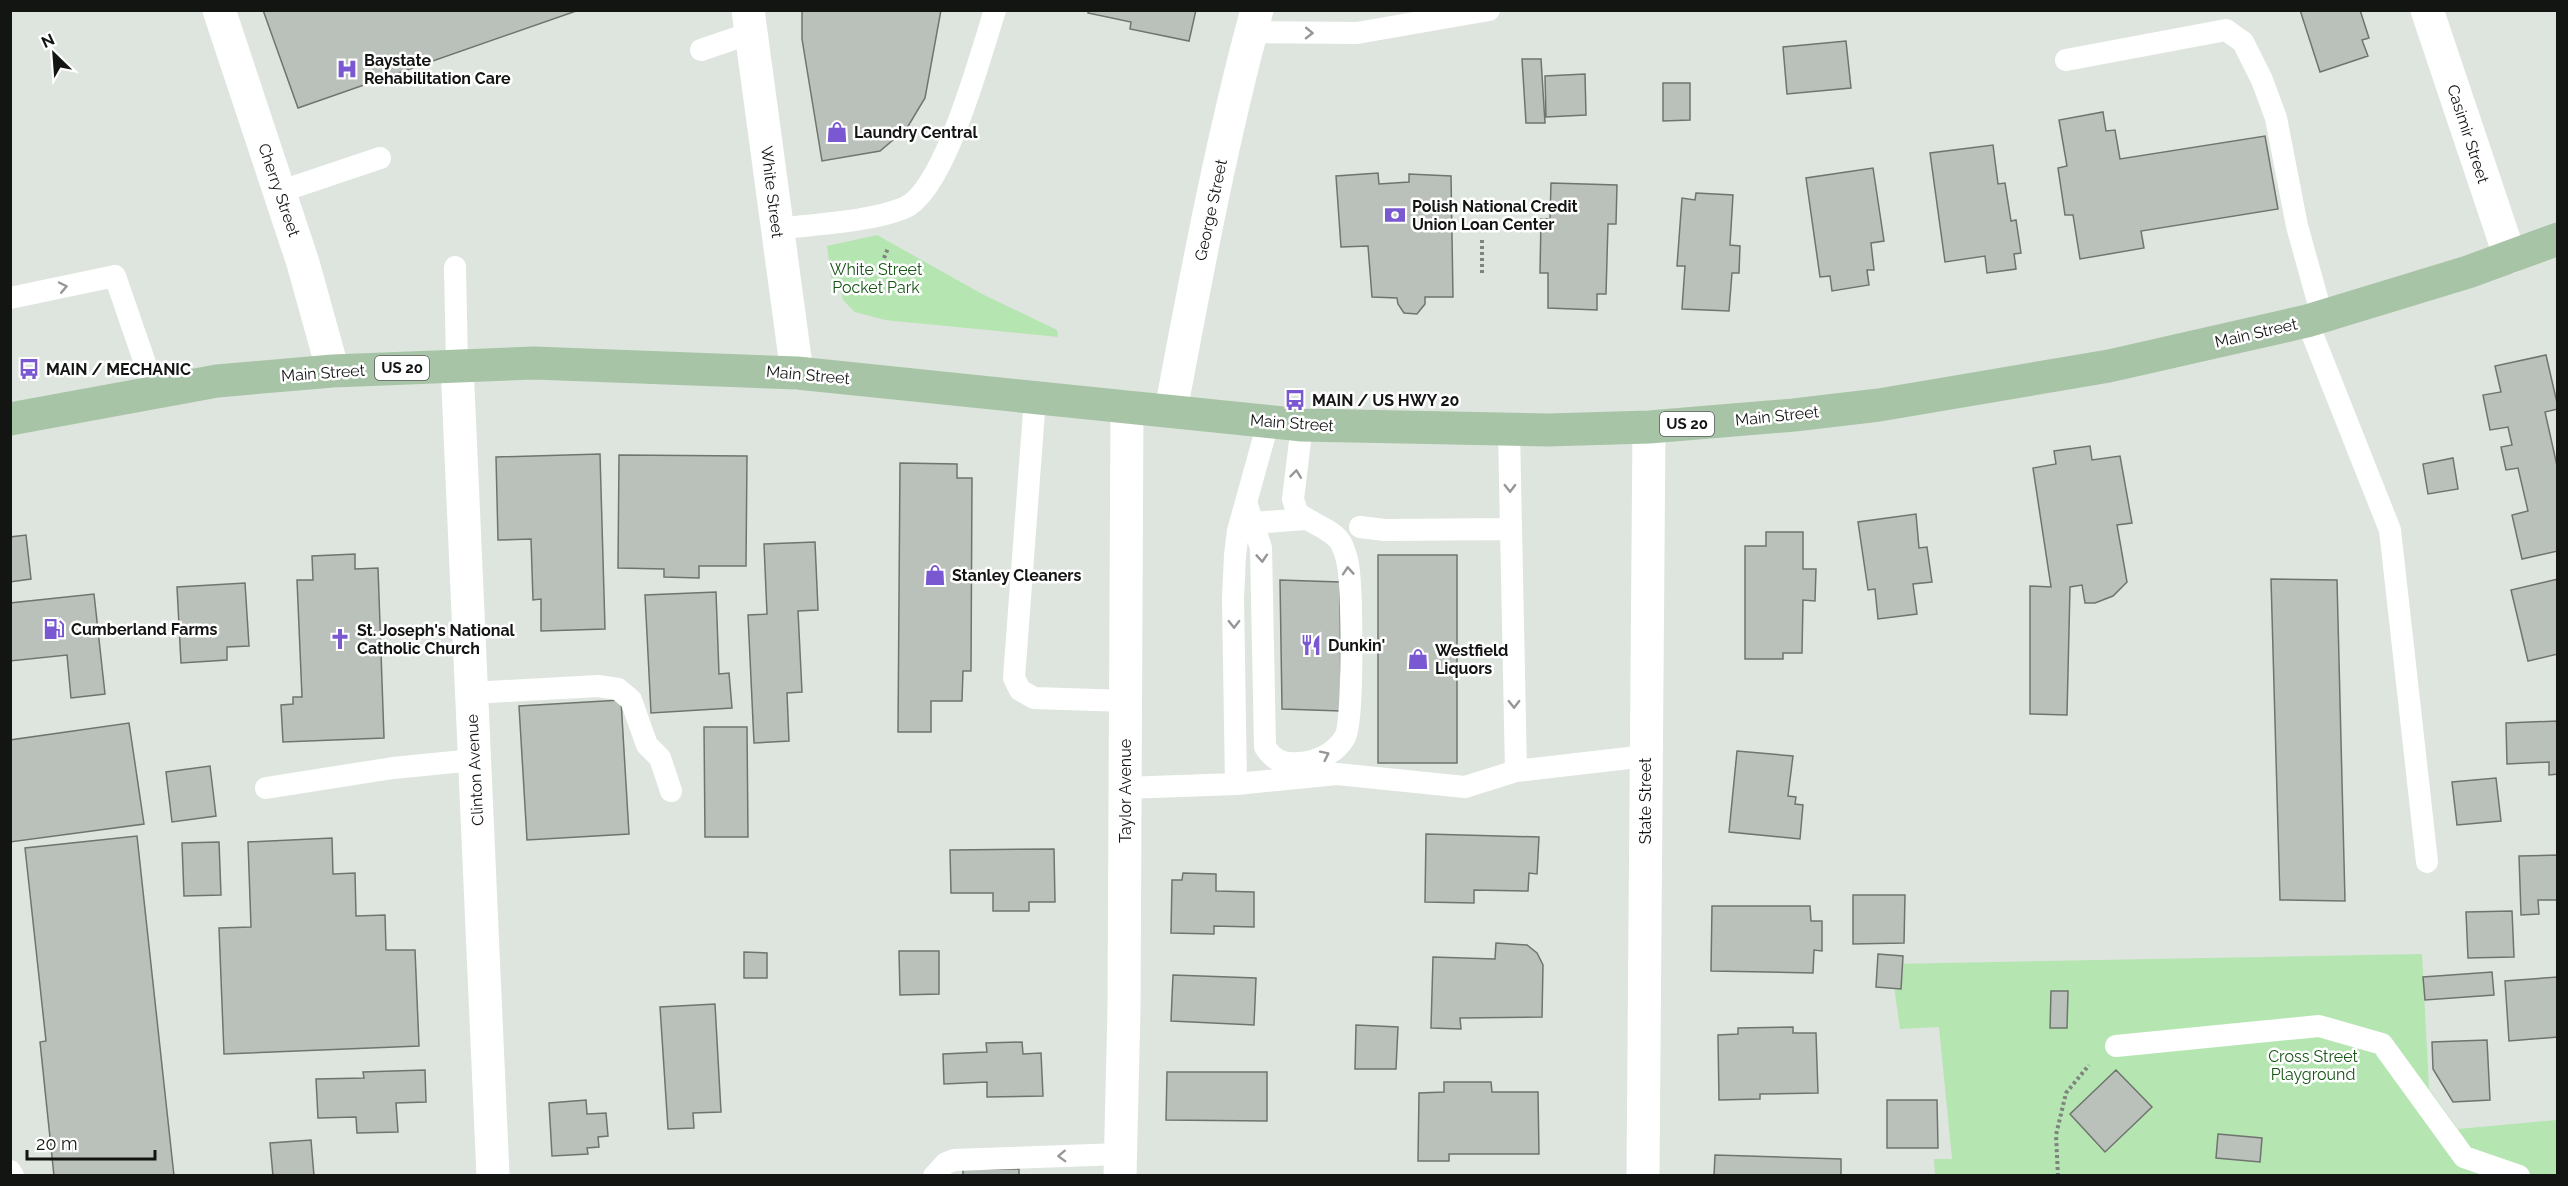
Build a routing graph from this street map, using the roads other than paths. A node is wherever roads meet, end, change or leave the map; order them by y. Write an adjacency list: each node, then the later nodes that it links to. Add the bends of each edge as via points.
1 (219, 10): 10 (street, Cherry Street)
2 (995, 10): 11 (lane, via 954,138 919,198 887,213)
3 (1489, 10): 5 (lane, one-way to 3, via 1357,33)
4 (2427, 10): 13 (street, Casimir Street)
5 (1254, 21): 23 (street, George Street, via 1240,70)
6 (750, 22): 7 (lane); 11 (street, White Street)
7 (700, 50)
8 (2066, 60): 16 (lane, via 2226,30 2243,42 2276,118)
9 (380, 158): 10 (lane)
10 (279, 192): 18 (street, Cherry Street)
11 (777, 229): 19 (street, White Street)
12 (2558, 240): 13 (main road, Main Street / US 20)
13 (2510, 256): 16 (main road, Main Street / US 20)
14 (455, 267): 17 (lane)
15 (10, 298): 20 (lane, one-way to 20, via 116,276)
16 (2314, 319): 27 (main road, Main Street / US 20, via 2109,366 1974,390 1794,415); 42 (lane, via 2390,530)
17 (457, 365): 18 (main road, Main Street / US 20); 19 (main road, Main Street / US 20, via 534,363); 33 (street, Clinton Avenue)
18 (333, 371): 20 (main road, Main Street / US 20, via 216,381)
19 (797, 373): 21 (main road, Main Street / US 20)
20 (155, 392): 24 (main road, Main Street / US 20)
21 (1035, 398): 22 (main road, Main Street / US 20); 34 (lane, via 1014,678 1020,690 1034,698)
22 (1127, 407): 23 (main road, Main Street / US 20); 34 (street, Taylor Avenue)
23 (1171, 410): 25 (main road, Main Street / US 20)
24 (10, 419)
25 (1268, 423): 26 (main road, Main Street / US 20); 30 (lane, via 1246,502)
26 (1302, 425): 28 (main road, Main Street / US 20); 29 (lane, one-way to 26, via 1297,512 1293,499)
27 (1649, 427): 28 (main road, Main Street / US 20); 35 (street, State Street)
28 (1509, 430): 32 (lane, one-way to 32)
29 (1305, 519): 30 (lane); 30 (lane, one-way to 29, via 1261,548 1265,747 1272,757 1285,764 1322,758 1334,750 1345,738 1351,711 1348,564 1340,541)
30 (1247, 524): 38 (lane, one-way to 38, via 1235,555 1233,599)
31 (1360, 527): 32 (lane)
32 (1510, 529): 37 (lane, one-way to 37)
33 (471, 693): 36 (street, Clinton Avenue); 41 (lane, via 598,686 618,689 631,700 647,745 660,758)
34 (1125, 701): 40 (street, Taylor Avenue)
35 (1646, 756): 37 (lane); 49 (street, State Street)
36 (474, 760): 39 (lane); 47 (street, Clinton Avenue)
37 (1516, 771): 38 (lane, via 1465,787 1337,774)
38 (1236, 784): 40 (lane)
39 (266, 788)
40 (1124, 788): 44 (street, Taylor Avenue)
41 (671, 791)
42 (2427, 862)
43 (2116, 1046): 50 (lane, via 2319,1026 2382,1044 2464,1157)
44 (1120, 1165): 48 (lane, one-way to 48, via 954,1160)
45 (10, 1171): 46 (lane)
46 (13, 1176)
47 (493, 1176)
48 (934, 1176)
49 (1642, 1176)
50 (2519, 1176)

